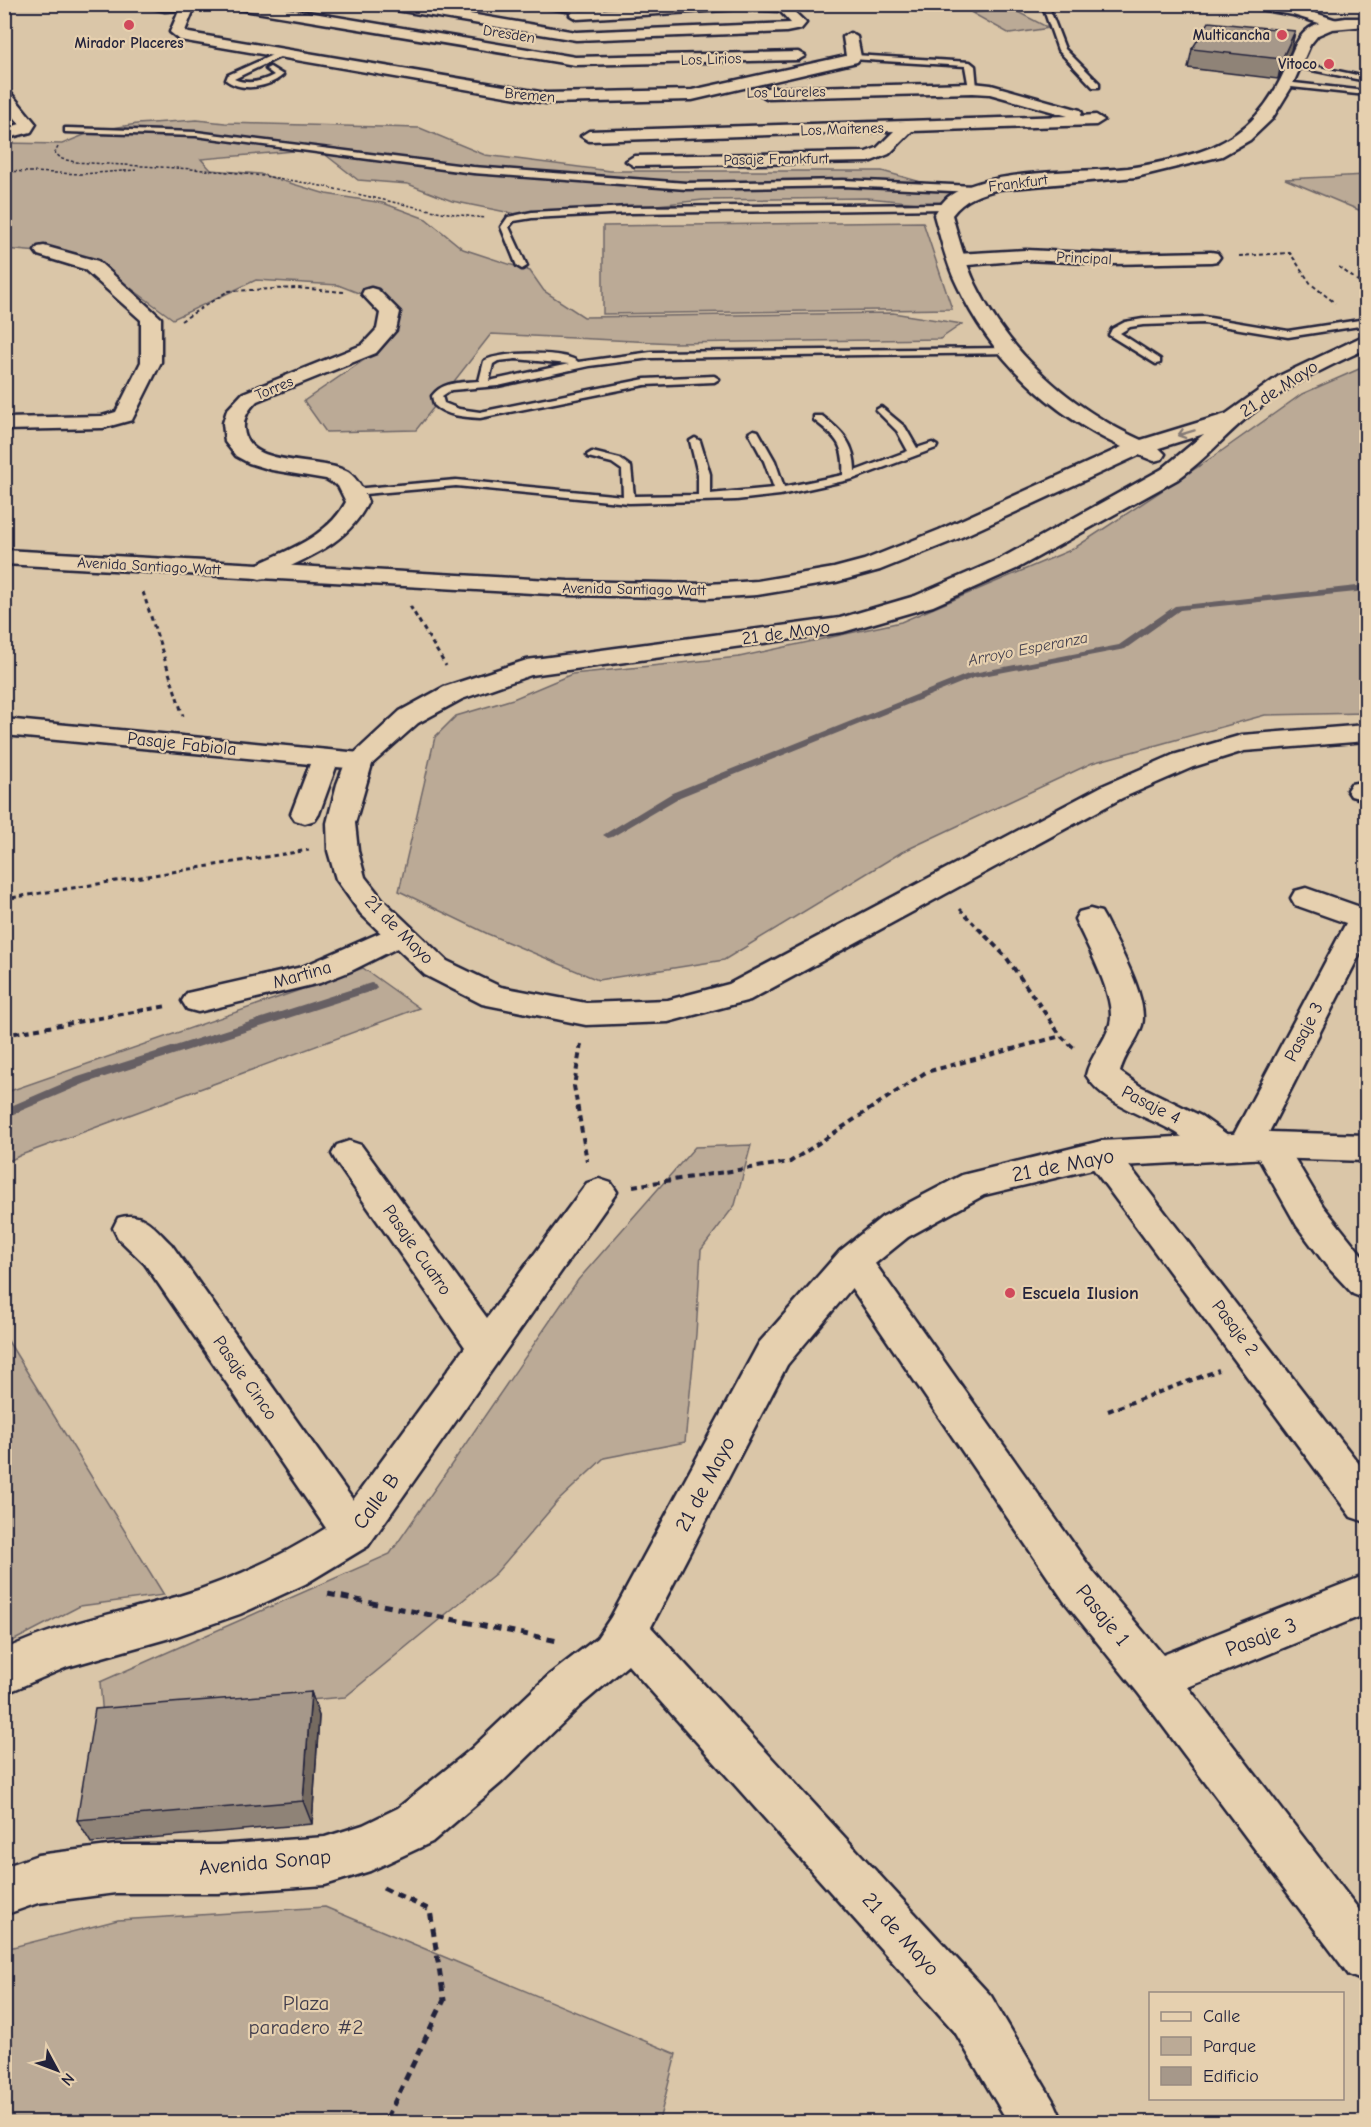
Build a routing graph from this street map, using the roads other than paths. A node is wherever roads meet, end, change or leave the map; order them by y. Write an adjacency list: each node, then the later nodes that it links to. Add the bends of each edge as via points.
1 (140, 4): 8 (lane, via 165,9)
2 (232, 4): 15 (street, Dresden)
3 (384, 4): 13 (street)
4 (548, 4): 9 (street)
5 (1048, 4): 22 (lane, via 1062,51)
6 (1254, 4): 11 (street, via 1296,11)
7 (741, 5): 9 (street); 13 (street, via 784,8 799,23 786,28)
8 (188, 7): 14 (street, Bremen, via 177,32 185,37)
9 (575, 9): 13 (street, via 581,29)
10 (1366, 22): 11 (street, Frankfurt)
11 (1335, 24): 18 (street, Frankfurt, via 1314,31)
12 (850, 37): 16 (street)
13 (572, 39): 15 (street); 17 (street, via 562,49)
14 (282, 54): 19 (lane, via 230,80 244,85 263,83 279,75); 27 (street, Bremen, via 531,98)
15 (541, 56): 17 (street, Dresden)
16 (854, 57): 17 (street, Los Lirios, via 591,63); 23 (lane, via 967,64 971,66); 27 (street, Bremen)
17 (568, 60)
18 (1295, 64): 20 (lane); 21 (street, Frankfurt)
19 (270, 69)
20 (1366, 79)
21 (1285, 84): 25 (lane); 37 (street, Frankfurt, via 1255,129 1236,143 1205,156 1130,173 1008,182)
22 (1096, 85)
23 (972, 88): 24 (street, Los Laureles); 28 (street, Los Laureles)
24 (879, 90): 27 (street, Los Laureles); 33 (street, Los Laureles)
25 (1366, 93)
26 (4, 94): 34 (street, via 28,124 25,129)
27 (692, 95)
28 (1038, 102): 29 (street, Los Laureles); 30 (street)
29 (1096, 120): 30 (street, Los Maitenes)
30 (1014, 124): 31 (street, Los Maitenes)
31 (907, 127): 33 (street, Los Maitenes); 36 (street, Pasaje Frankfurt, via 883,151 869,157)
32 (68, 130): 37 (lane, via 196,134 473,170 669,185 843,183)
33 (826, 130): 35 (street, Los Maitenes)
34 (10, 133)
35 (588, 136)
36 (634, 161)
37 (974, 189): 38 (street, Frankfurt)
38 (946, 207): 41 (street, via 943,215); 42 (lane, via 629,210 532,215 511,219 505,227)
39 (44, 251): 54 (street, via 91,265 151,318 151,362 128,412 120,419)
40 (1211, 257): 41 (street, Principal, via 1112,260 1026,255)
41 (957, 260): 46 (street, via 985,319)
42 (522, 266)
43 (370, 294): 63 (street, Torres, via 390,312 386,330 369,349 250,397 234,418 234,443 242,453 335,475 348,483)
44 (1366, 322): 47 (lane, via 1288,334 1204,320 1143,322 1115,331 1118,338)
45 (1366, 342): 53 (street, 21 de Mayo, via 1322,360)
46 (1009, 351): 48 (lane, via 651,355); 58 (street, via 1023,369 1068,409)
47 (1156, 361)
48 (589, 363): 50 (lane); 50 (lane, via 504,356 488,363)
49 (714, 379): 50 (lane, via 645,382 480,415 453,412 439,405 437,396 442,390)
50 (483, 385)
51 (881, 410): 59 (lane, via 901,429)
52 (818, 418): 62 (lane, via 840,435 851,454)
53 (1233, 418): 58 (street, Avenida Santiago Watt, one-way to 58); 61 (street, 21 de Mayo)
54 (4, 424)
55 (754, 433): 64 (lane, via 776,472)
56 (695, 441): 65 (lane, via 704,474)
57 (932, 446): 59 (lane)
58 (1138, 447): 61 (street); 70 (street, Avenida Santiago Watt, via 908,552 800,582 708,591)
59 (915, 453): 62 (lane)
60 (592, 455): 66 (lane, via 616,461 627,469)
61 (1183, 466): 74 (street, 21 de Mayo, via 1008,564 924,601 843,625 527,668 453,693 409,717)
62 (849, 477): 64 (lane)
63 (353, 492): 66 (lane, via 456,483); 67 (street, via 357,502 352,516)
64 (780, 492): 65 (lane)
65 (704, 499): 66 (lane)
66 (629, 500)
67 (319, 544): 69 (street); 70 (street)
68 (4, 557): 69 (street, Avenida Santiago Watt)
69 (260, 572): 70 (street, Avenida Santiago Watt)
70 (306, 574)
71 (4, 727): 73 (street, Pasaje Fabiola)
72 (1366, 733): 79 (street, 21 de Mayo, via 1242,743 1183,761 1112,792 739,992 668,1011 586,1014 493,996 436,968)
73 (326, 758): 74 (street, Pasaje Fabiola); 75 (street)
74 (360, 762): 79 (street, 21 de Mayo, via 341,823 343,851 351,879)
75 (305, 814)
76 (1306, 898): 77 (street)
77 (1365, 919): 81 (street, Pasaje 3)
78 (1090, 920): 81 (street, Pasaje 4, via 1128,1008 1125,1027 1104,1063 1103,1075 1130,1096)
79 (400, 934): 80 (street, Martina, via 309,976)
80 (198, 1001)
81 (1245, 1146): 82 (street, 21 de Mayo); 84 (street, 21 de Mayo); 88 (street)
82 (1366, 1148)
83 (349, 1154): 89 (street, Pasaje Cuatro)
84 (1101, 1154): 87 (street, 21 de Mayo, via 974,1184 895,1227); 90 (street, Pasaje 2)
85 (599, 1192): 89 (street, Calle B)
86 (131, 1228): 91 (street, Pasaje Cinco, via 158,1254)
87 (852, 1261): 93 (street, 21 de Mayo, via 773,1354); 95 (street, Pasaje 1, via 1079,1587)
88 (1366, 1284)
89 (486, 1346): 91 (street, Calle B)
90 (1366, 1504)
91 (353, 1533): 94 (street, Calle B, via 272,1582 178,1616 83,1641)
92 (1366, 1594): 95 (street, Pasaje 3)
93 (619, 1642): 96 (street, Avenida Sonap, via 486,1766 414,1825 370,1847 325,1861 218,1869 116,1869 38,1879); 98 (street, 21 de Mayo, via 973,2014)
94 (4, 1673)
95 (1155, 1679): 97 (street, Pasaje 1)
96 (4, 1891)
97 (1366, 1958)
98 (1037, 2122)

